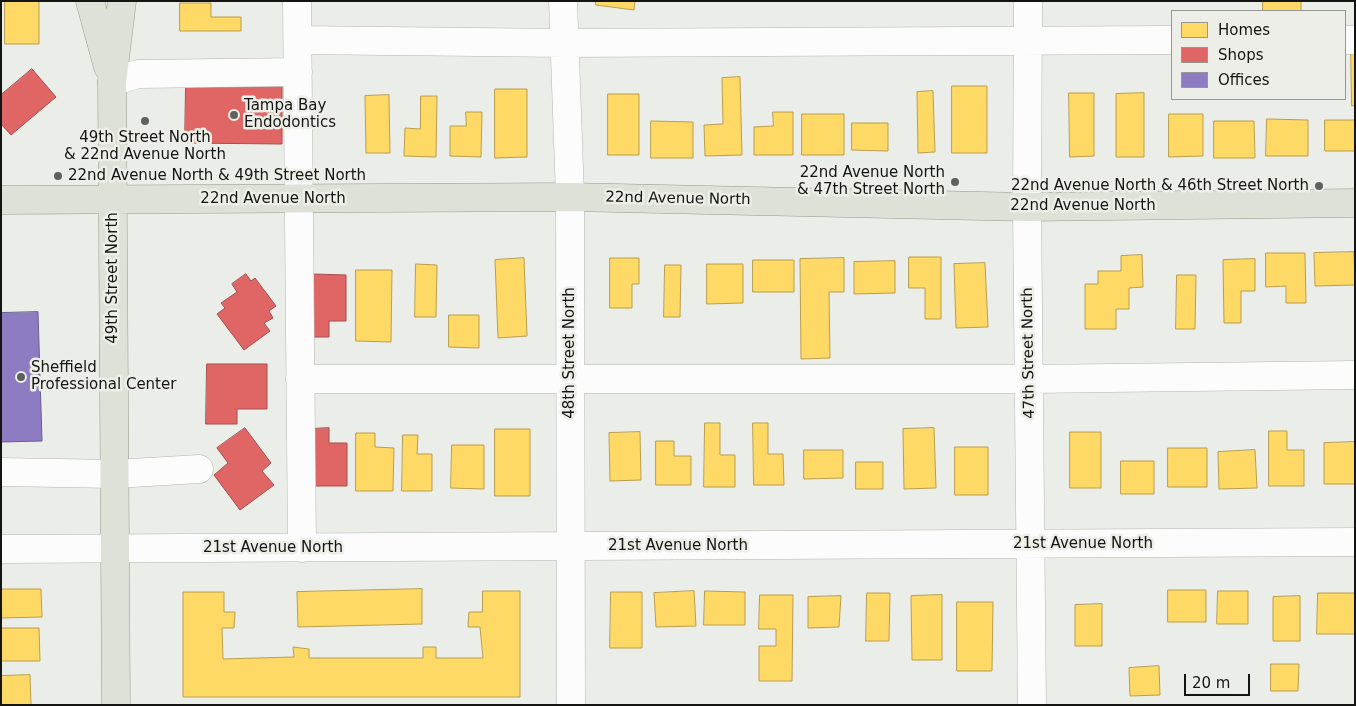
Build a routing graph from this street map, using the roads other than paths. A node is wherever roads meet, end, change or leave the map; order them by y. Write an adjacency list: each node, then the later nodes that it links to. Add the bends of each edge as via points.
1 (90, 1): 11 (main road)
2 (122, 1): 11 (main road, 49th Street North)
3 (297, 1): 6 (street)
4 (563, 1): 9 (street, 48th Street North)
5 (1028, 1): 8 (street, 47th Street North)
6 (298, 40): 9 (street); 10 (street)
7 (1171, 40): 8 (street)
8 (1028, 41): 9 (street); 17 (street, 47th Street North)
9 (565, 43): 12 (street, 48th Street North)
10 (298, 72): 11 (street, via 138,74); 13 (street)
11 (112, 82): 15 (main road, 49th Street North)
12 (570, 197): 13 (main road, 22nd Avenue North); 17 (main road, 22nd Avenue North); 20 (street, 48th Street North)
13 (298, 199): 15 (main road, 22nd Avenue North); 19 (street)
14 (1, 200): 15 (main road, 22nd Avenue North)
15 (113, 200): 24 (main road, 49th Street North)
16 (1355, 203): 17 (main road, 22nd Avenue North)
17 (1028, 207): 21 (street, 47th Street North)
18 (1355, 375): 21 (street)
19 (300, 378): 20 (street); 29 (street)
20 (570, 378): 21 (street); 27 (street, 48th Street North)
21 (1029, 378): 26 (street, 47th Street North)
22 (199, 469): 24 (street)
23 (1, 472): 24 (street)
24 (115, 474): 28 (main road, 49th Street North)
25 (1355, 542): 26 (street, 21st Avenue North)
26 (1031, 544): 27 (street, 21st Avenue North); 33 (street, 47th Street North)
27 (571, 546): 29 (street, 21st Avenue North); 32 (street, 48th Street North)
28 (115, 548): 29 (street, 21st Avenue North); 30 (street, 21st Avenue North); 31 (main road, 49th Street North)
29 (302, 548)
30 (1, 549)
31 (116, 705)
32 (571, 705)
33 (1032, 705)

